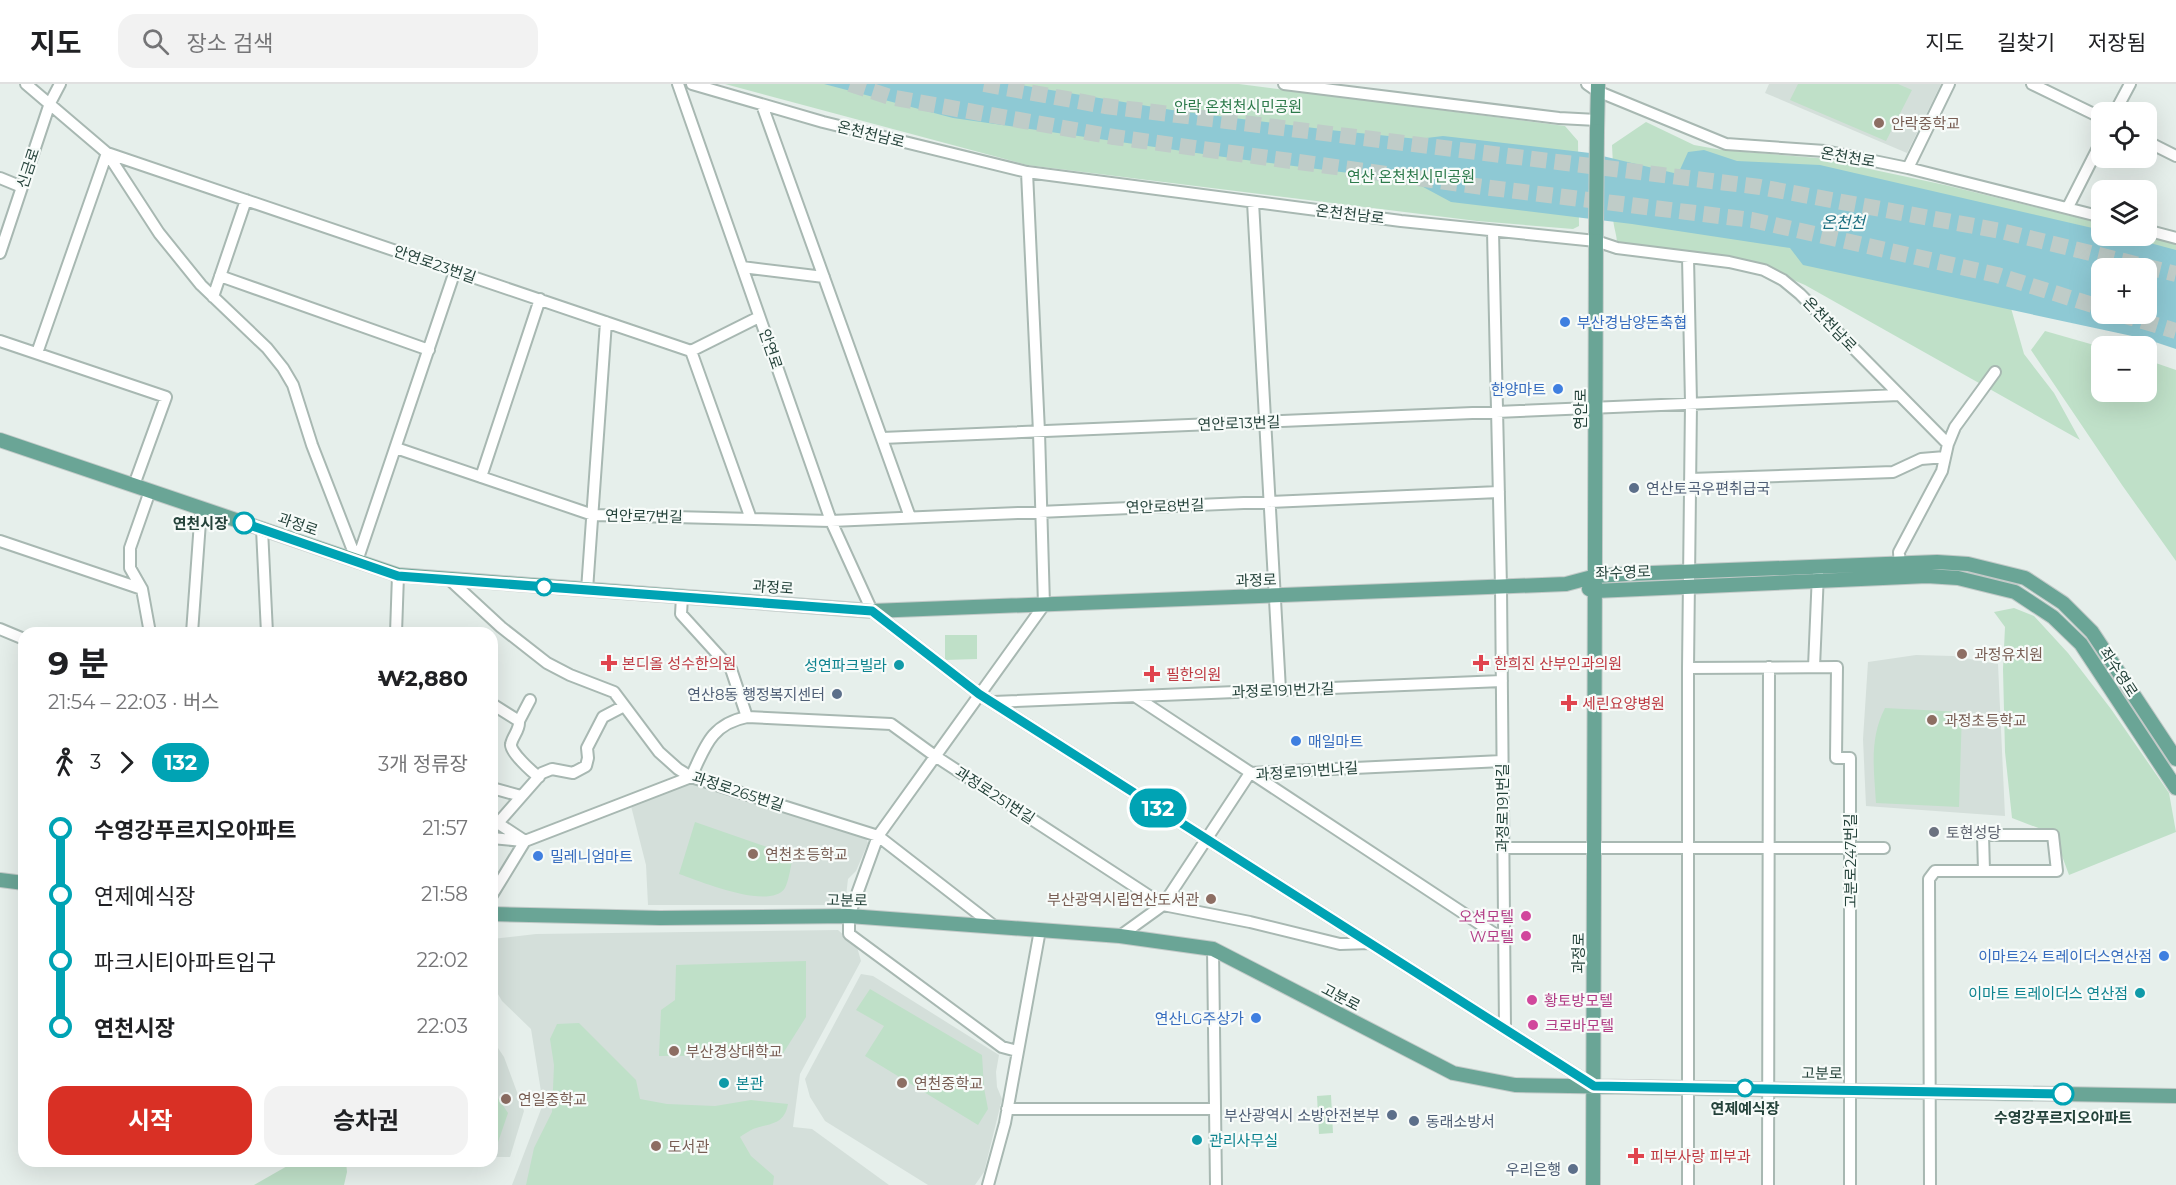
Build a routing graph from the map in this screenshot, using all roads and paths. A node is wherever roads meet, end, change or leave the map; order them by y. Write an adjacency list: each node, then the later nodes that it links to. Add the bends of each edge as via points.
1 (26, 84): 11 (street)
2 (60, 84): 11 (street, 신금로)
3 (678, 84): 33 (street, 안연로)
4 (692, 84): 12 (street, 온천천남로)
5 (1284, 84): 14 (street)
6 (1949, 84): 19 (street)
7 (2032, 84): 13 (street)
8 (2130, 84): 10 (street)
9 (1594, 86): 14 (main road); 19 (street, 온천천로, via 1726,144 1826,151)
10 (2120, 102)
11 (50, 103): 16 (street); 22 (street, 신금로)
12 (762, 105): 20 (street, 온천천남로); 36 (street)
13 (2091, 113)
14 (1597, 124): 29 (main road, 연안로, bridge)
15 (2157, 146): 17 (street)
16 (107, 153): 23 (street, 안연로23번길); 37 (street, via 159,233); 44 (street)
17 (2176, 156)
18 (2091, 162): 25 (street)
19 (1908, 168): 25 (street, 온천천로)
20 (1027, 172): 24 (street, 온천천남로); 51 (street)
21 (0, 178): 22 (street)
22 (22, 187): 31 (street, 신금로)
23 (246, 200): 34 (street, 안연로23번길); 35 (street)
24 (1253, 202): 27 (street, 온천천남로); 50 (street)
25 (2068, 207): 26 (street, 온천천로)
26 (2091, 214)
27 (1492, 231): 29 (street, 온천천남로); 49 (street, 과정로191번길)
28 (2157, 233): 30 (street)
29 (1596, 234): 32 (street, 온천천남로, via 1617,248); 48 (main road, 연안로)
30 (2176, 238)
31 (0, 253)
32 (1688, 257): 46 (street, 온천천남로, via 1764,270 1783,280); 47 (street)
33 (742, 267): 36 (street); 39 (street, 안연로)
34 (455, 271): 38 (street, 안연로23번길); 42 (street)
35 (220, 276): 37 (street); 42 (street)
36 (824, 277): 52 (street)
37 (213, 297): 71 (street, via 267,348 293,385)
38 (540, 299): 40 (street, 안연로23번길); 57 (street)
39 (759, 317): 43 (street); 68 (street, 안연로)
40 (606, 322): 43 (street, 안연로23번길); 65 (street)
41 (0, 341): 44 (street)
42 (429, 350): 55 (street)
43 (691, 351): 67 (street)
44 (37, 353): 59 (street, via 166,398)
45 (1995, 372): 54 (street, via 1955,427)
46 (1899, 395): 47 (street, 연안로13번길); 54 (street, 온천천남로)
47 (1691, 404): 48 (street, 연안로13번길); 58 (street)
48 (1597, 408): 49 (street, 연안로13번길); 78 (main road, 연안로)
49 (1497, 412): 50 (street, 연안로13번길); 61 (street, 과정로191번길)
50 (1266, 422): 51 (street, 연안로13번길); 62 (street)
51 (1040, 432): 52 (street, 연안로13번길); 64 (street)
52 (882, 438): 66 (street)
53 (0, 440): 59 (main road, 과정로)
54 (1948, 444): 56 (street)
55 (396, 448): 57 (street, 연안로7번길); 71 (street)
56 (1945, 458): 58 (street, via 1921,459 1893,472); 72 (street, via 1942,471 1899,552)
57 (482, 477): 65 (street, 연안로7번길)
58 (1689, 479): 76 (street)
59 (134, 485): 60 (main road, 과정로)
60 (150, 491): 63 (main road, 과정로); 80 (street, via 130,548 130,568)
61 (1499, 492): 62 (street, 연안로8번길); 79 (street, 과정로191번길)
62 (1269, 502): 64 (street, 연안로8번길); 82 (street)
63 (201, 508): 69 (main road, 과정로); 87 (street)
64 (1042, 512): 66 (street, 연안로8번길); 84 (street)
65 (593, 515): 67 (street, 연안로7번길); 81 (street)
66 (910, 517): 68 (street, 연안로8번길)
67 (751, 519): 68 (street, 연안로7번길)
68 (831, 521): 85 (street, 안연로)
69 (262, 529): 71 (main road, 과정로); 88 (street)
70 (0, 541): 80 (street)
71 (357, 561): 74 (main road, 과정로)
72 (1900, 571): 73 (main road, 좌수영로); 106 (main road, 좌수영로, via 1936,562 1979,567 2025,578 2063,603 2092,632); 111 (main road, 좌수영로, via 1958,578 2015,592 2054,617 2081,644)
73 (1818, 574): 76 (main road, 좌수영로); 93 (street)
74 (398, 576): 75 (main road, 과정로); 89 (street)
75 (449, 579): 81 (main road, 과정로); 101 (street, 과정로265번길, via 547,663 614,692)
76 (1689, 579): 78 (main road, 좌수영로); 94 (street)
77 (1566, 584): 78 (main road, 좌수영로); 79 (main road, 과정로)
78 (1596, 584): 121 (main road, 과정로)
79 (1501, 587): 82 (main road, 과정로); 95 (street, 과정로191번길)
80 (142, 589): 86 (street)
81 (587, 590): 83 (main road, 과정로)
82 (1274, 596): 84 (main road, 과정로); 96 (street)
83 (682, 597): 85 (main road, 과정로); 103 (street, via 681,614 730,669)
84 (1044, 605): 85 (main road, 과정로); 97 (street)
85 (872, 611): 97 (street)
86 (149, 627)
87 (192, 627)
88 (270, 627)
89 (396, 627)
90 (0, 629): 91 (street)
91 (18, 636)
92 (1769, 667): 93 (street); 94 (street); 123 (street)
93 (1814, 667): 124 (street, 고분로247번길, via 1837,667 1836,758 1850,758)
94 (1688, 668): 122 (street)
95 (1502, 681): 96 (street, 과정로191번가길); 107 (street, 과정로191번길)
96 (1280, 690): 98 (street, 과정로191번가길)
97 (979, 694): 100 (street); 105 (street)
98 (1135, 696): 100 (street, 과정로191번가길); 108 (street)
99 (531, 700): 104 (street)
100 (992, 702): 118 (street)
101 (624, 706): 109 (street, via 603,717 587,748 586,766 573,773 552,769); 110 (street, 과정로265번길, via 659,752)
102 (498, 708): 104 (street)
103 (747, 717): 105 (street, 과정로251번길, via 891,724); 110 (street, via 736,719 711,735)
104 (519, 721): 109 (street, via 511,750)
105 (935, 756): 116 (street); 130 (street, 과정로251번길)
106 (2176, 759)
107 (1502, 761): 108 (street, 과정로191번나길); 120 (street, 과정로191번길)
108 (1250, 773): 118 (street, 과정로191번나길); 136 (street)
109 (539, 777): 113 (street)
110 (691, 777): 116 (street, 과정로265번길); 119 (street)
111 (2176, 788)
112 (498, 790): 113 (street)
113 (521, 796): 114 (street)
114 (498, 818)
115 (498, 823): 119 (street)
116 (878, 836): 132 (street); 133 (street, 과정로265번길)
117 (498, 839): 119 (street)
118 (1207, 839): 130 (street, 과정로191번나길); 137 (street)
119 (525, 841): 129 (street)
120 (1503, 848): 121 (street); 136 (street, 과정로191번길)
121 (1595, 848): 122 (street); 141 (main road, 과정로)
122 (1688, 848): 123 (street); 142 (street)
123 (1769, 848): 124 (street); 143 (street)
124 (1850, 848): 125 (street); 144 (street, 고분로247번길)
125 (1884, 848)
126 (1984, 871): 126 (street, via 2057,872 2053,836 1983,835); 145 (street, via 1935,871 1929,879)
127 (0, 880): 128 (main road)
128 (18, 882)
129 (498, 885)
130 (1163, 905): 135 (street, 과정로191번나길); 137 (street, 과정로251번길, via 1340,944)
131 (498, 914): 132 (main road, 고분로)
132 (849, 916): 133 (main road, 고분로); 140 (street, via 849,934 1002,1047)
133 (994, 926): 134 (main road, 고분로)
134 (1040, 930): 135 (main road, 고분로); 140 (street)
135 (1120, 936): 138 (main road, 고분로)
136 (1504, 940): 139 (street, 과정로191번길)
137 (1369, 943): 139 (street)
138 (1214, 949): 141 (main road, 고분로, via 1453,1073 1515,1085); 148 (street)
139 (1505, 1029): 141 (street)
140 (1017, 1051): 147 (street)
141 (1594, 1086): 142 (main road, 고분로); 151 (main road, 과정로)
142 (1688, 1088): 143 (main road, 고분로); 152 (street)
143 (1768, 1089): 144 (main road, 고분로); 153 (street)
144 (1850, 1090): 145 (main road, 고분로); 154 (street, 고분로247번길)
145 (1930, 1092): 146 (main road, 고분로); 155 (street)
146 (2176, 1096)
147 (1007, 1109): 148 (street); 149 (street)
148 (1215, 1109): 150 (street)
149 (988, 1185)
150 (1216, 1185)
151 (1593, 1185)
152 (1688, 1185)
153 (1768, 1185)
154 (1850, 1185)
155 (1930, 1185)

